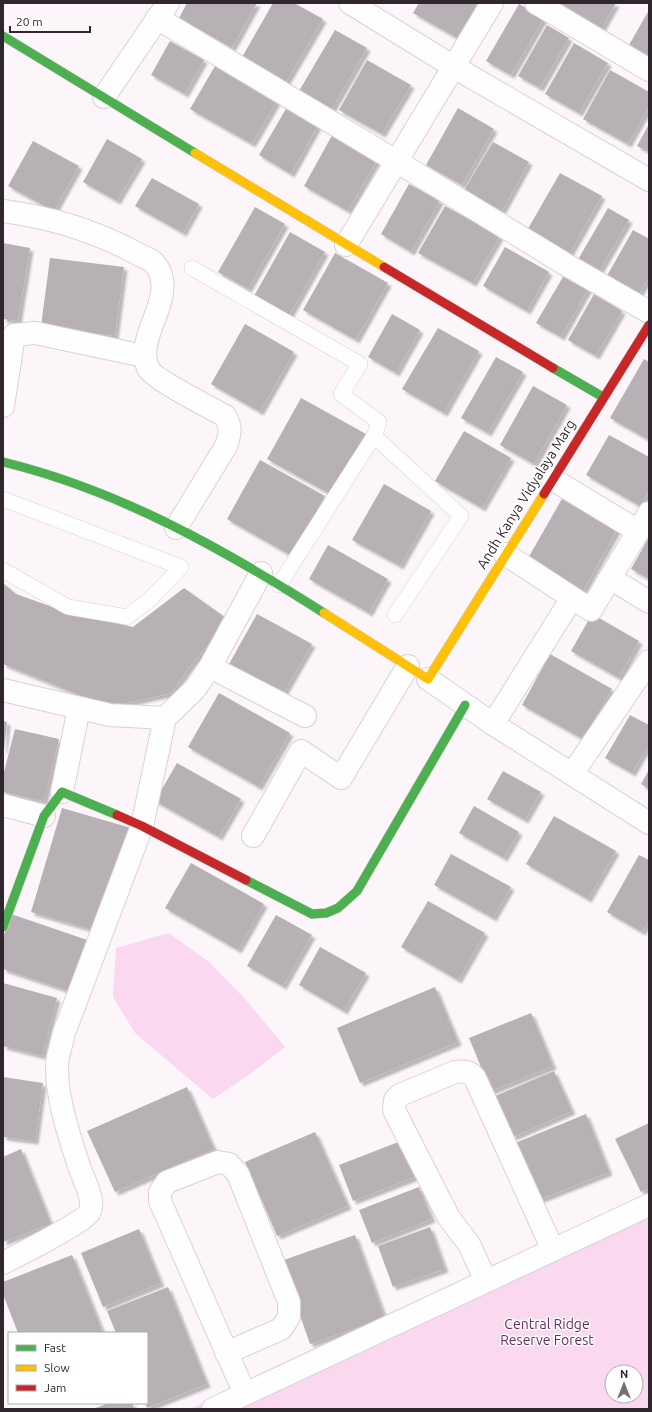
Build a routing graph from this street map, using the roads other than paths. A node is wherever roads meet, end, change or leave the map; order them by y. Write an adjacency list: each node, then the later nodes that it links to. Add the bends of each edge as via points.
1 (350, 3): 6 (street)
2 (492, 3): 6 (street)
3 (536, 3): 7 (street)
4 (162, 11): 8 (street); 9 (street)
5 (3, 36): 8 (street)
6 (454, 68): 9 (street); 10 (street)
7 (649, 70)
8 (104, 97): 12 (street)
9 (396, 161): 12 (street); 14 (street, via 565,264)
10 (649, 180)
11 (3, 211): 15 (street, via 68,225 115,242 154,263 162,278 162,297)
12 (346, 245): 16 (street)
13 (192, 268): 18 (lane, via 360,364 340,394 379,422)
14 (648, 325): 16 (street, Andh Kanya Vidyalaya Marg)
15 (144, 356): 17 (street, via 35,333 14,335); 23 (street, via 148,369 161,380 225,416 230,424 226,446)
16 (603, 397): 20 (street, Andh Kanya Vidyalaya Marg)
17 (3, 406)
18 (374, 436): 29 (lane); 32 (lane, via 461,516)
19 (3, 462): 23 (street, via 44,472 158,518)
20 (552, 480): 24 (street); 25 (street, Andh Kanya Vidyalaya Marg)
21 (3, 499): 26 (lane, via 181,567 150,599 128,617 68,607)
22 (649, 513): 24 (street)
23 (176, 528): 27 (street)
24 (638, 531): 28 (street)
25 (505, 554): 30 (street); 36 (street, Andh Kanya Vidyalaya Marg)
26 (3, 570)
27 (261, 573): 29 (street); 35 (street)
28 (610, 578): 30 (street, via 591,610); 31 (street)
29 (279, 585): 34 (street)
30 (572, 598): 42 (street)
31 (649, 602)
32 (395, 615)
33 (648, 665): 43 (street)
34 (408, 666): 36 (street); 49 (street, via 340,778 301,751)
35 (210, 667): 40 (street); 41 (street, via 195,689)
36 (428, 679): 38 (street)
37 (3, 690): 39 (street)
38 (465, 705): 42 (street); 48 (street, via 357,891 347,904 326,914 312,914)
39 (79, 708): 41 (street, via 110,715); 44 (street)
40 (305, 716)
41 (165, 718): 48 (street)
42 (493, 724): 43 (street)
43 (572, 774): 47 (street)
44 (62, 792): 46 (street); 48 (street)
45 (3, 805): 46 (street)
46 (44, 816): 50 (street)
47 (649, 823)
48 (142, 826): 53 (street, via 64,1033 58,1058 58,1082 71,1143 90,1197 91,1209 89,1214 76,1223)
49 (253, 836)
50 (3, 927)
51 (649, 1205): 52 (street)
52 (553, 1250): 54 (street); 54 (street, via 475,1078 464,1071 455,1072 400,1095 395,1100 394,1110 449,1218 469,1244)
53 (3, 1264)
54 (486, 1281): 56 (street)
55 (226, 1353): 55 (street, via 160,1201 160,1192 167,1182 218,1162 228,1164 238,1174 289,1302 289,1317 281,1329); 56 (street)
56 (245, 1394): 57 (street)
57 (213, 1409)

